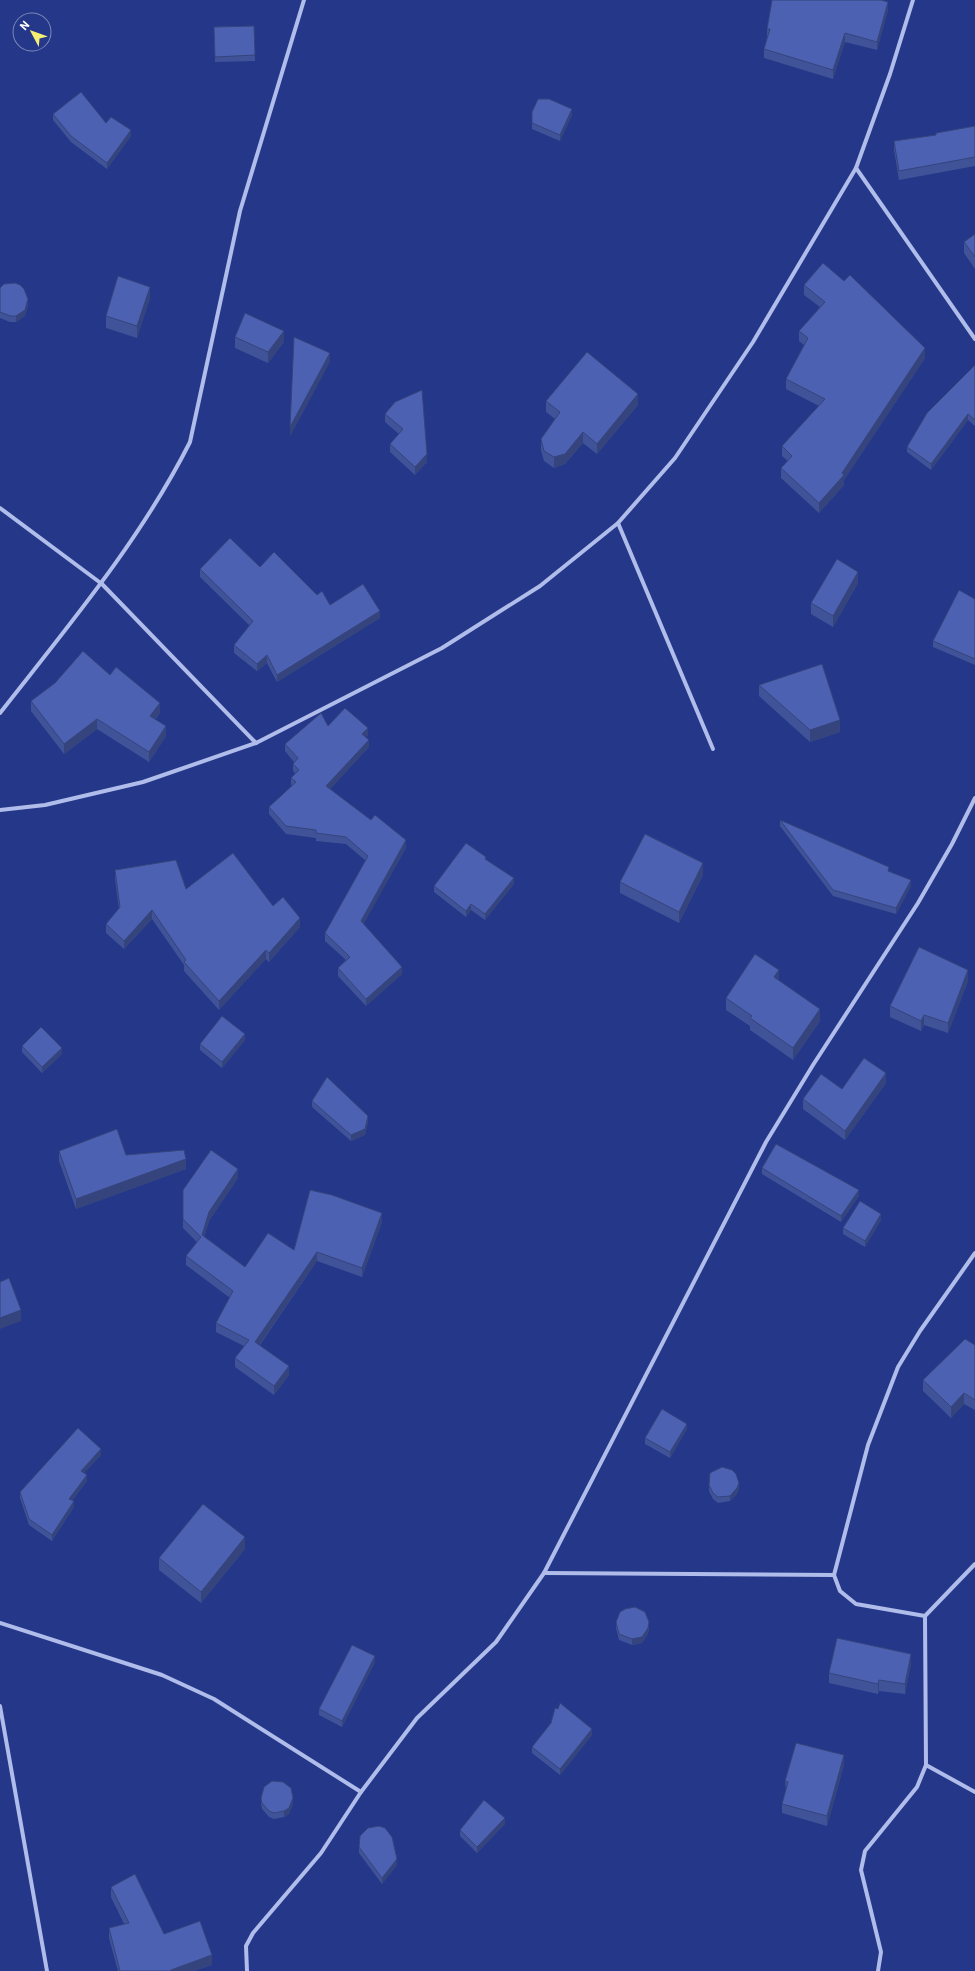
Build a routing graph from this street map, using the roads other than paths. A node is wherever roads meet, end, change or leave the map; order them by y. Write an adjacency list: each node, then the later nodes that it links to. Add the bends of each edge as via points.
1 (304, 0): 7 (street, via 240,211 190,442 174,474)
2 (913, 0): 3 (street)
3 (856, 168): 4 (street); 6 (street, via 754,342 675,458)
4 (975, 339)
5 (0, 508): 7 (street)
6 (618, 523): 9 (street, via 540,586 442,648); 10 (street)
7 (102, 584): 8 (street); 9 (street)
8 (0, 713)
9 (256, 743): 12 (street, via 143,782 45,805)
10 (713, 749)
11 (975, 798): 15 (street, via 918,903 766,1142)
12 (0, 810)
13 (975, 1253): 16 (street, via 898,1367 868,1445)
14 (975, 1564): 17 (street)
15 (544, 1573): 16 (street); 21 (street, via 496,1642 417,1718)
16 (834, 1575): 17 (street, via 840,1591 856,1604)
17 (924, 1616): 20 (street)
18 (0, 1623): 21 (street, via 162,1675 214,1699)
19 (0, 1706): 23 (street)
20 (926, 1766): 22 (street); 25 (street, via 917,1787 865,1851 861,1870 881,1952)
21 (361, 1792): 24 (street, via 321,1853 253,1933 246,1946)
22 (975, 1792)
23 (47, 1971)
24 (247, 1971)
25 (878, 1971)

